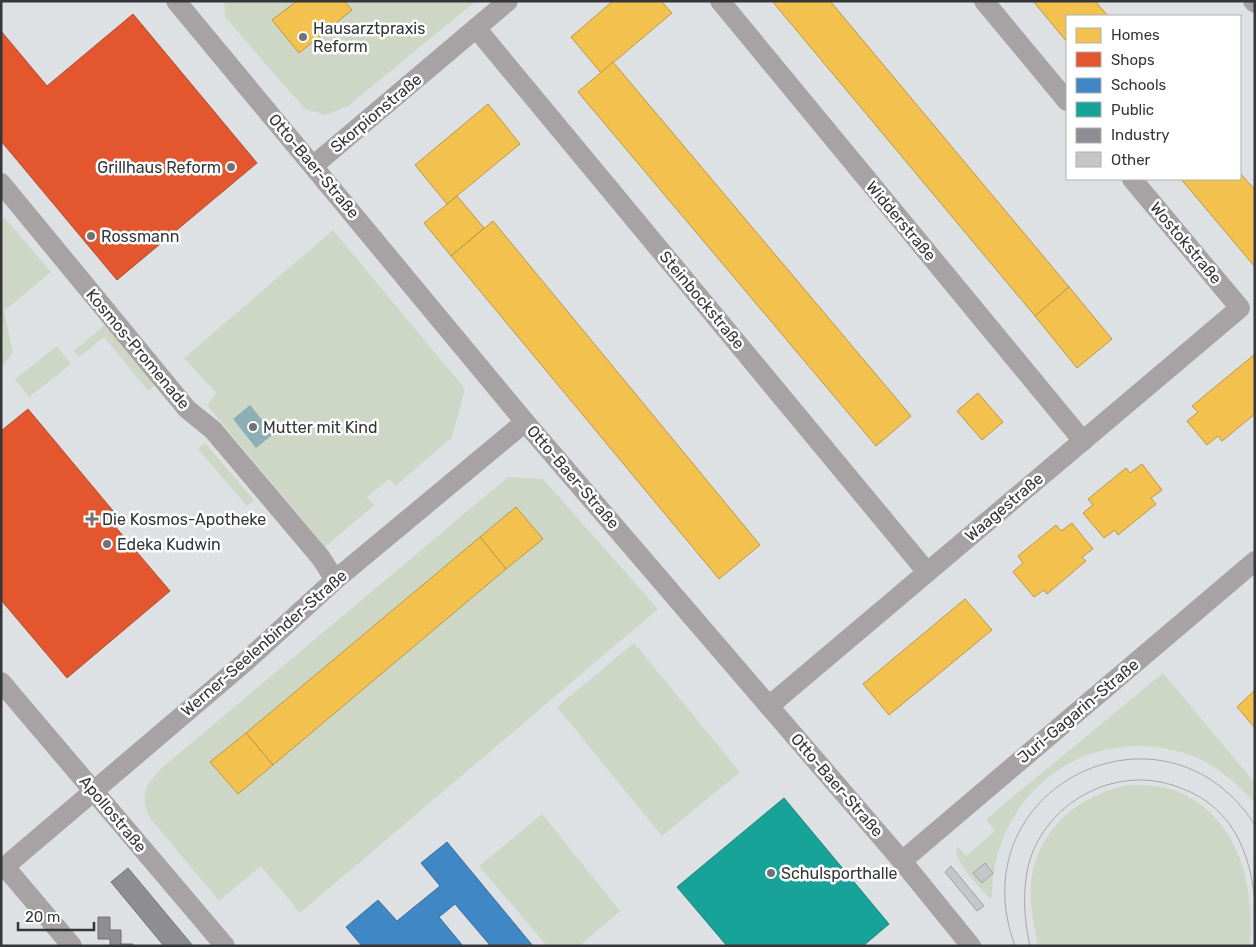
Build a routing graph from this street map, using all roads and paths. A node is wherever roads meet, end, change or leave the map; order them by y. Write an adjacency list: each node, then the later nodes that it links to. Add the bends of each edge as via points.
1 (508, 1): 5 (street, Skorpionstraße)
2 (720, 1): 12 (street, Widderstraße)
3 (984, 1): 6 (street)
4 (180, 2): 7 (street, Otto-Baer-Straße)
5 (476, 28): 7 (street, Skorpionstraße); 14 (street, Steinbockstraße)
6 (1066, 100)
7 (313, 166): 11 (street, Otto-Baer-Straße)
8 (1133, 180): 10 (street, Wostokstraße)
9 (1, 184): 15 (street, Kosmos-Promenade, via 187,409 213,430 321,558)
10 (1240, 308): 12 (street, Waagestraße)
11 (525, 422): 15 (street, Werner-Seelenbinder-Straße); 17 (street, Otto-Baer-Straße)
12 (1083, 441): 14 (street, Waagestraße)
13 (1255, 561): 19 (street, Juri-Gagarin-Straße)
14 (927, 572): 17 (street, Waagestraße)
15 (335, 580): 18 (street, Werner-Seelenbinder-Straße)
16 (1, 682): 18 (street, Apollostraße)
17 (769, 706): 19 (street, Otto-Baer-Straße)
18 (94, 792): 20 (street, Werner-Seelenbinder-Straße); 22 (street, Apollostraße)
19 (902, 860): 23 (street, Otto-Baer-Straße)
20 (3, 868): 21 (street, Werner-Seelenbinder-Straße)
21 (72, 946)
22 (225, 946)
23 (971, 946)

